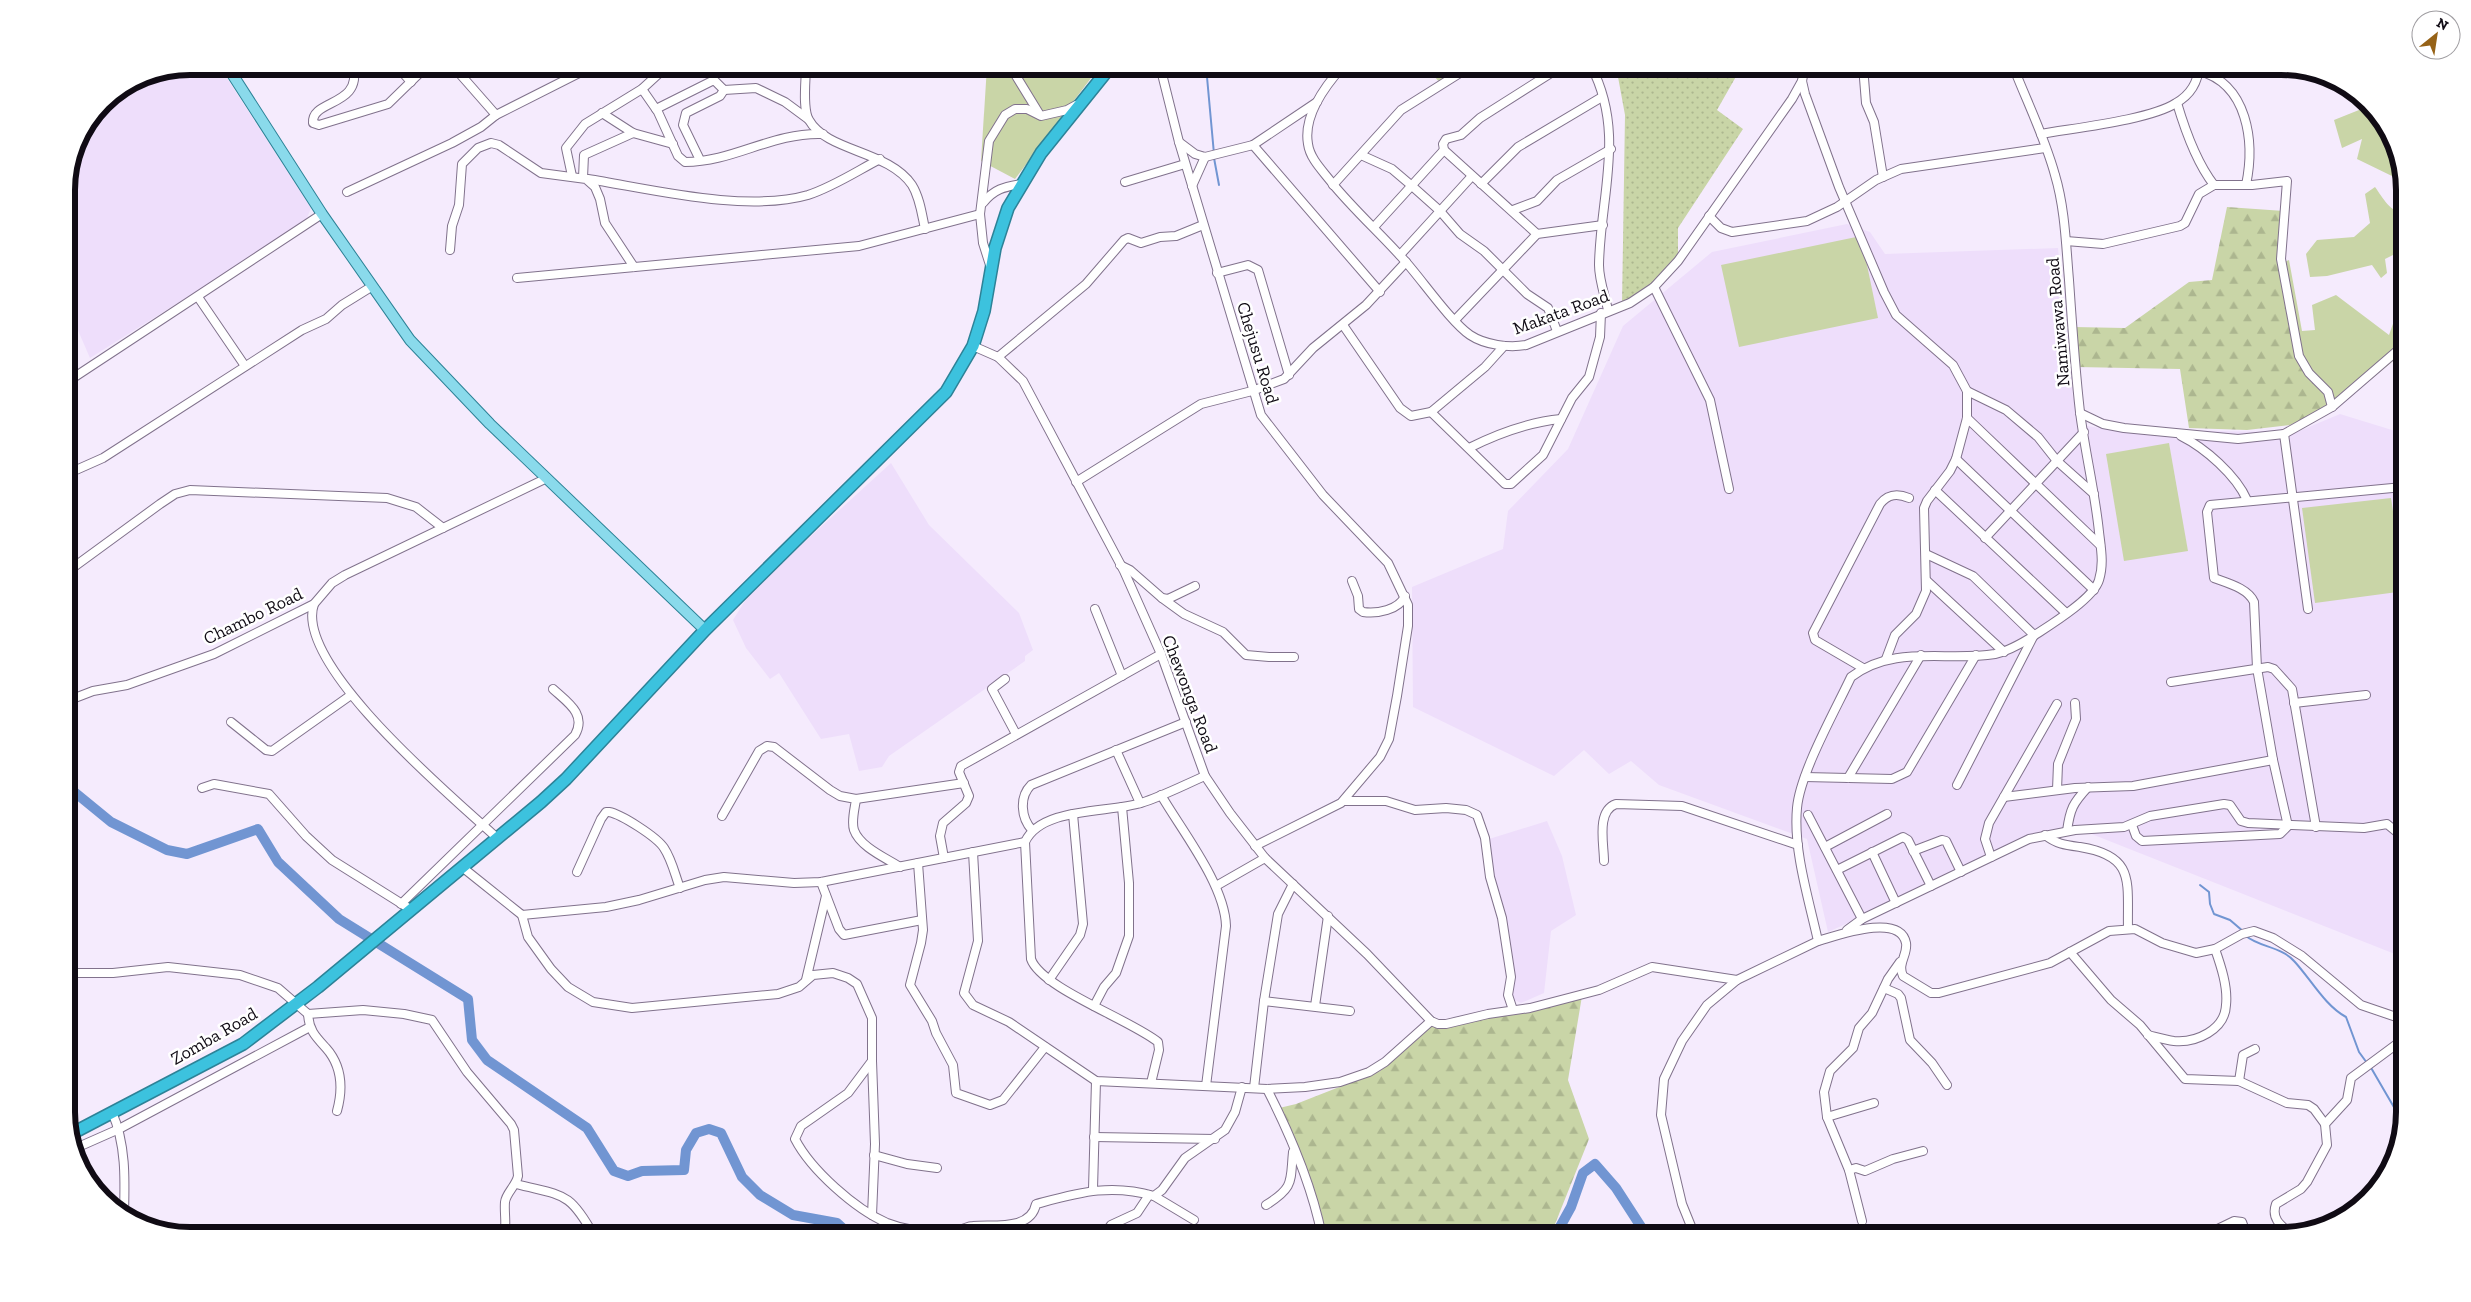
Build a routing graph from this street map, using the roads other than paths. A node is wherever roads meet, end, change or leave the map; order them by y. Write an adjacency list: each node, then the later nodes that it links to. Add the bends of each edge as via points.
1 (233, 75): 65 (main road)
2 (353, 75): 22 (street, via 353,82 346,96 314,114 313,123 319,125 388,104)
3 (405, 75): 22 (street)
4 (418, 75): 22 (street)
5 (461, 75): 31 (street)
6 (575, 75): 31 (street)
7 (657, 75): 23 (street)
8 (806, 75): 33 (street)
9 (1016, 75): 32 (street)
10 (1103, 75): 27 (highway, Zomba Road)
11 (1162, 75): 37 (street, Chejusu Road)
12 (1336, 75): 26 (street, Makata Road)
13 (1457, 75): 43 (street, via 1401,110)
14 (1548, 75): 42 (street, via 1480,118 1461,135 1446,139)
15 (1594, 75): 25 (street)
16 (1803, 75): 21 (street)
17 (1864, 75): 50 (street, via 1866,103 1874,122)
18 (2017, 75): 36 (street, Namiwawa Road)
19 (2197, 75): 28 (street, via 2195,84)
20 (2212, 75): 57 (street, via 2232,90 2249,127 2251,150)
21 (1802, 81): 61 (street); 67 (street, Makata Road, via 1792,100)
22 (411, 82)
23 (642, 89): 29 (street); 30 (street)
24 (724, 90): 29 (street, via 714,80); 33 (street, via 756,88 785,102); 46 (street, via 720,96 686,113 683,125)
25 (1602, 97): 41 (street); 54 (street, via 1518,147)
26 (1317, 102): 39 (street); 55 (street, Makata Road, via 1308,129 1308,146)
27 (1080, 103): 32 (street, via 1067,110); 53 (highway, Zomba Road, via 1040,153)
28 (2177, 103): 36 (street, via 2146,114); 56 (street, via 2192,144)
29 (656, 108): 38 (street)
30 (602, 113): 34 (street); 48 (street, via 585,124 569,143 566,155)
31 (496, 115): 60 (street, via 452,143)
32 (1041, 116): 62 (street, via 1027,109 1015,109 1005,115 997,126 989,141)
33 (808, 119): 35 (street)
34 (633, 133): 38 (street); 51 (street, via 584,156)
35 (823, 134): 45 (street); 46 (street, via 801,133 776,138 730,155)
36 (2041, 134): 40 (street, Namiwawa Road)
37 (1179, 142): 44 (street); 47 (street, Chejusu Road)
38 (673, 144): 46 (street, via 682,161)
39 (1252, 145): 44 (street); 83 (street)
40 (2045, 148): 50 (street, via 1901,169); 73 (street, Namiwawa Road, via 2056,176)
41 (1611, 149): 63 (street, via 1557,180 1535,202); 69 (street)
42 (1444, 150): 49 (street); 59 (street)
43 (1361, 155): 55 (street); 59 (street, via 1392,169)
44 (1205, 157): 58 (street)
45 (880, 159): 51 (street, via 823,189 793,198 714,200); 71 (street, via 911,184 918,198)
46 (700, 160)
47 (1185, 164): 52 (street); 58 (street, Chejusu Road)
48 (572, 176): 51 (street); 74 (street, via 541,173 495,143 478,148 464,160 461,170 459,205 452,226)
49 (1472, 176): 54 (street); 64 (street)
50 (1883, 177): 61 (street)
51 (585, 178): 76 (street, via 595,186 604,223)
52 (1125, 182)
53 (1021, 184): 62 (street, via 991,192); 77 (highway, Zomba Road, via 1002,226)
54 (1481, 184): 63 (street)
55 (1333, 185): 70 (street, Makata Road)
56 (2214, 185): 57 (street); 73 (street, via 2199,194 2185,223 2180,226 2103,244)
57 (2246, 185): 98 (street, via 2287,181 2281,259 2299,356 2309,373 2328,392)
58 (1192, 186): 68 (street, Chejusu Road)
59 (1412, 186): 64 (street); 70 (street)
60 (347, 192)
61 (1844, 200): 67 (street, via 1837,207 1807,221 1732,232 1721,228); 97 (street, via 1896,315 1953,365)
62 (982, 205): 66 (street)
63 (1513, 210): 72 (street)
64 (1440, 211): 75 (street); 78 (street, via 1460,234)
65 (322, 214): 81 (main road); 84 (street)
66 (980, 214): 71 (street); 77 (street, via 983,243)
67 (1709, 216): 82 (street, Makata Road, via 1678,261)
68 (1203, 225): 79 (street, Chejusu Road); 92 (street, via 1176,236 1160,237 1141,244 1126,238 1086,284)
69 (1603, 225): 72 (street); 85 (street, via 1599,267)
70 (1374, 227): 75 (street, Makata Road)
71 (925, 229): 76 (street, via 859,246)
72 (1537, 234): 78 (street)
73 (2066, 241): 100 (street, Namiwawa Road)
74 (450, 250)
75 (1403, 259): 83 (street); 86 (street, Makata Road)
76 (634, 267): 80 (street)
77 (992, 269): 89 (highway, Zomba Road)
78 (1502, 271): 86 (street); 88 (street, via 1548,308)
79 (1217, 273): 94 (street, via 1248,264 1258,270); 96 (street, Chejusu Road)
80 (517, 278)
81 (371, 287): 93 (street, via 326,319 302,330); 110 (main road, via 410,340 444,378)
82 (1654, 287): 85 (street, Makata Road, via 1630,303); 114 (street, via 1710,400)
83 (1380, 292): 87 (street)
84 (198, 297): 93 (street); 95 (street)
85 (1605, 312): 88 (street, Makata Road); 102 (street, via 1589,377)
86 (1455, 320): 90 (street, Makata Road, via 1470,335)
87 (1343, 325): 94 (street, via 1313,348); 99 (street, via 1400,408 1411,416)
88 (1557, 331): 90 (street, Makata Road, via 1526,345)
89 (973, 346): 92 (street, Chewonga Road); 139 (highway, Zomba Road, via 958,375 935,406)
90 (1504, 346): 99 (street, via 1485,367)
91 (2396, 351): 98 (street)
92 (998, 357): 111 (street, Chewonga Road, via 1023,381)
93 (245, 366): 109 (street, via 103,458)
94 (1290, 375): 96 (street)
95 (75, 376)
96 (1252, 391): 111 (street, via 1201,404); 133 (street, Chejusu Road, via 1264,420 1323,495 1388,563)
97 (1967, 391): 101 (street); 108 (street, via 2006,410 2038,438)
98 (2332, 407): 105 (street)
99 (1431, 412): 106 (street)
100 (2080, 413): 103 (street, Namiwawa Road); 104 (street, via 2111,426)
101 (1967, 418): 107 (street); 112 (street)
102 (1561, 419): 106 (street, via 1533,424); 106 (street, via 1544,455 1509,485)
103 (2084, 432): 108 (street); 116 (street, Namiwawa Road)
104 (2174, 432): 105 (street, via 2238,439); 119 (street, via 2205,450)
105 (2284, 434): 117 (street)
106 (1469, 448)
107 (1956, 459): 115 (street); 120 (street)
108 (2057, 462): 112 (street); 116 (street)
109 (75, 470)
110 (547, 478): 121 (street, Chambo Road); 139 (main road)
111 (1076, 482): 126 (street, Chewonga Road)
112 (2036, 484): 120 (street); 123 (street)
113 (2396, 487): 117 (street)
114 (1728, 489)
115 (1935, 490): 122 (street); 124 (street, via 1927,501 1923,516)
116 (2094, 494): 123 (street, Namiwawa Road)
117 (2293, 496): 119 (street); 137 (street)
118 (1909, 498): 147 (street, via 1891,495 1880,504 1813,633 1815,640)
119 (2247, 500): 148 (street, via 2215,504 2207,512 2214,578 2239,588 2254,602)
120 (2010, 511): 122 (street); 131 (street)
121 (443, 528): 125 (street, via 416,507 387,498 190,490 175,494); 135 (street, Chambo Road, via 338,578)
122 (1985, 538): 138 (street)
123 (2100, 545): 131 (street, Namiwawa Road, via 2099,582)
124 (1926, 554): 128 (street); 140 (street, via 1973,576)
125 (75, 565)
126 (1120, 565): 130 (street); 132 (street, Chewonga Road)
127 (1352, 581): 133 (street, via 1359,609 1363,612 1398,606)
128 (1928, 581): 141 (street); 146 (street, via 1918,609 1895,635)
129 (1195, 586): 134 (street)
130 (1148, 587): 132 (street); 134 (street)
131 (2094, 590): 138 (street)
132 (1133, 592): 142 (street, Chewonga Road)
133 (1405, 596): 175 (street, Chejusu Road, via 1408,626 1386,746)
134 (1162, 598): 145 (street, via 1184,614 1223,632 1246,655)
135 (314, 604): 153 (street, via 312,613 318,643); 155 (street, Chambo Road, via 214,654 127,685)
136 (1095, 609): 149 (street)
137 (2308, 609)
138 (2066, 613): 140 (street)
139 (705, 630): 190 (highway, Zomba Road, via 566,779)
140 (2034, 635): 141 (street); 168 (street)
141 (2004, 652): 144 (street)
142 (1162, 654): 149 (street); 160 (street, Chewonga Road)
143 (1921, 655): 144 (street); 146 (street); 166 (street)
144 (1976, 655): 166 (street, via 1907,772 1892,780)
145 (1294, 657)
146 (1886, 659): 147 (street)
147 (1862, 668): 165 (street, via 1851,677)
148 (2258, 668): 151 (street); 157 (street, via 2274,670 2292,690); 163 (street)
149 (1122, 676): 161 (street)
150 (1005, 679): 161 (street, via 992,689)
151 (2171, 682)
152 (553, 689): 182 (street, via 575,710 580,722 578,730)
153 (351, 694): 159 (street, via 272,751 266,750); 182 (street, via 391,738)
154 (2366, 695): 157 (street)
155 (75, 698)
156 (2075, 703): 171 (street, via 2076,719 2058,764)
157 (2294, 703): 185 (street)
158 (2057, 704): 173 (street)
159 (231, 722)
160 (1186, 722): 162 (street); 164 (street, Chewonga Road)
161 (1016, 734): 167 (street, via 961,766 959,771)
162 (1116, 750): 176 (street); 186 (street, via 1030,784 1024,794 1023,806 1024,819)
163 (2273, 760): 169 (street, via 2133,786); 184 (street)
164 (1205, 776): 172 (street); 193 (street, Chewonga Road)
165 (1805, 778): 166 (street); 192 (street, via 1797,806)
166 (1848, 778)
167 (964, 783): 174 (street); 199 (street, via 969,796 966,803 941,828)
168 (1957, 785)
169 (2088, 787): 171 (street); 187 (street, via 2070,811)
170 (202, 788): 215 (street, via 214,784 269,794 332,860)
171 (2057, 790): 173 (street)
172 (1161, 795): 176 (street); 210 (street)
173 (2004, 797): 198 (street, via 1985,832 1984,839)
174 (856, 799): 181 (street, via 840,796 780,749 767,746 758,751); 204 (street, via 854,831 862,841)
175 (1345, 801): 193 (street); 235 (street, via 1386,801 1416,810 1446,808 1477,814 1502,918 1511,977 1508,996)
176 (1140, 803): 177 (street)
177 (1122, 807): 178 (street); 233 (street, via 1129,883 1129,936 1116,973)
178 (1073, 814): 186 (street); 228 (street, via 1083,924 1080,935)
179 (1887, 814): 194 (street)
180 (1808, 815): 194 (street)
181 (722, 816)
182 (482, 824): 190 (street); 215 (street)
183 (2132, 826): 184 (street, via 2150,816 2224,804 2233,808 2244,822); 184 (street, via 2142,841 2280,834); 187 (street)
184 (2288, 826): 185 (street)
185 (2316, 827): 188 (street, via 2364,828 2387,824)
186 (1032, 830): 191 (street)
187 (2067, 831): 189 (street)
188 (2396, 831)
189 (2045, 835): 198 (street); 220 (street, via 2055,844 2092,849 2119,862 2127,882)
190 (497, 838): 203 (highway, Zomba Road)
191 (1025, 842): 196 (street); 228 (street, via 1031,959 1038,972)
192 (1798, 845): 201 (street, via 1682,806 1616,804 1610,806 1604,817); 222 (street)
193 (1255, 846): 200 (street, Chewonga Road)
194 (1825, 847): 205 (street)
195 (1913, 851): 197 (street, via 1903,837); 207 (street, via 1946,841); 211 (street)
196 (973, 852): 199 (street); 243 (street, via 978,941 964,993 973,1004 1009,1022)
197 (1872, 852): 205 (street); 214 (street)
198 (1991, 857): 207 (street)
199 (944, 858): 202 (street)
200 (1265, 858): 209 (street, Chewonga Road); 210 (street)
201 (1604, 862)
202 (918, 864): 204 (street); 219 (street)
203 (462, 867): 215 (highway, Zomba Road); 216 (street)
204 (900, 867): 208 (street)
205 (1837, 870): 218 (street)
206 (577, 872): 212 (street, via 601,819 609,812 660,843 669,856)
207 (1961, 872): 211 (street)
208 (821, 882): 212 (street, via 724,877); 213 (street)
209 (1294, 884): 217 (street, Chewonga Road); 231 (street, via 1278,914)
210 (1216, 886): 249 (street, via 1226,926)
211 (1930, 886): 214 (street)
212 (680, 888): 216 (street, via 606,907)
213 (826, 896): 219 (street, via 844,935); 227 (street)
214 (1896, 902): 218 (street)
215 (406, 906): 232 (highway, Zomba Road, via 384,931)
216 (522, 915): 227 (street, via 528,938 557,975 581,996 606,1005 632,1008 778,994 799,988)
217 (1328, 916): 234 (street); 239 (street, Chewonga Road)
218 (1862, 919): 221 (street)
219 (922, 920): 243 (street, via 921,943 910,984 953,1065 956,1093 990,1104 1003,1100)
220 (2128, 929): 223 (street, via 2141,931 2186,951 2196,953); 224 (street, via 2104,932)
221 (1841, 933): 222 (street); 225 (street, via 1885,927 1895,930 1904,936 1906,944)
222 (1818, 941): 229 (street)
223 (2215, 949): 238 (street, via 2246,933 2259,932 2302,956 2361,1005); 241 (street, via 2222,969 2226,1004 2218,1025 2195,1039 2175,1041)
224 (2070, 952): 225 (street, via 2050,963 1939,993 1931,993 1906,980); 241 (street, via 2111,1000)
225 (1900, 962): 230 (street)
226 (75, 973): 232 (street, via 168,967 200,969 260,980 278,988)
227 (806, 980): 245 (street, via 821,973 834,973 856,984 872,1018)
228 (1050, 980): 233 (street)
229 (1737, 980): 235 (street, via 1652,967 1599,990); 283 (street, via 1698,1016 1672,1061 1662,1086 1660,1105 1664,1130 1682,1204)
230 (1884, 988): 250 (street, via 1901,998 1910,1040 1932,1063); 257 (street, via 1872,1013 1859,1028 1853,1048 1829,1074 1824,1092)
231 (1264, 1001): 234 (street); 252 (street)
232 (296, 1004): 237 (street); 256 (highway, Zomba Road, via 243,1044)
233 (1094, 1006): 248 (street, via 1158,1042)
234 (1315, 1006): 236 (street)
235 (1513, 1010): 239 (street, via 1441,1024)
236 (1350, 1011)
237 (308, 1014): 240 (street); 269 (street, via 363,1010 432,1020 467,1072 511,1124 518,1168)
238 (2396, 1017)
239 (1431, 1021): 253 (street, via 1385,1062 1360,1076 1314,1086)
240 (308, 1028): 255 (street, via 333,1057 338,1069 341,1096); 259 (street)
241 (2148, 1035): 247 (street, via 2185,1079)
242 (2396, 1045): 258 (street, via 2351,1078 2347,1100)
243 (1045, 1046): 246 (street)
244 (2255, 1049): 247 (street, via 2242,1055)
245 (872, 1061): 266 (street); 274 (street, via 848,1093 801,1126 795,1139 822,1178)
246 (1096, 1081): 248 (street); 261 (street)
247 (2239, 1081): 258 (street, via 2287,1103 2308,1105)
248 (1151, 1083): 249 (street)
249 (1206, 1086): 251 (street)
250 (1947, 1086)
251 (1242, 1087): 252 (street); 262 (street, via 1231,1122)
252 (1254, 1088): 253 (street)
253 (1267, 1089): 264 (street)
254 (1874, 1103): 257 (street)
255 (337, 1111)
256 (112, 1112): 259 (street); 260 (highway, Zomba Road)
257 (1827, 1117): 268 (street)
258 (2325, 1124): 286 (street, via 2327,1145 2307,1182 2275,1206 2276,1220)
259 (119, 1129): 263 (street); 273 (street, via 123,1150)
260 (77, 1131)
261 (1094, 1138): 262 (street); 270 (street)
262 (1215, 1139): 271 (street, via 1185,1158 1162,1190)
263 (80, 1146)
264 (1294, 1150): 272 (street, via 1291,1180 1280,1196); 282 (street)
265 (1923, 1151): 268 (street, via 1865,1171)
266 (874, 1155): 267 (street); 274 (street)
267 (937, 1168)
268 (1849, 1170): 276 (street)
269 (516, 1184): 277 (street, via 505,1200); 278 (street, via 566,1197)
270 (1093, 1189): 271 (street); 280 (street, via 1036,1204 1029,1217 1008,1225)
271 (1152, 1195): 275 (street); 281 (street, via 1137,1213)
272 (1266, 1205)
273 (124, 1206)
274 (872, 1215): 279 (street)
275 (1194, 1220)
276 (1862, 1221)
277 (506, 1227)
278 (589, 1227)
279 (897, 1227)
280 (967, 1227)
281 (1110, 1227)
282 (1319, 1227)
283 (1691, 1227)
284 (2220, 1227): 285 (street, via 2234,1220 2242,1222)
285 (2244, 1227)
286 (2283, 1227)

